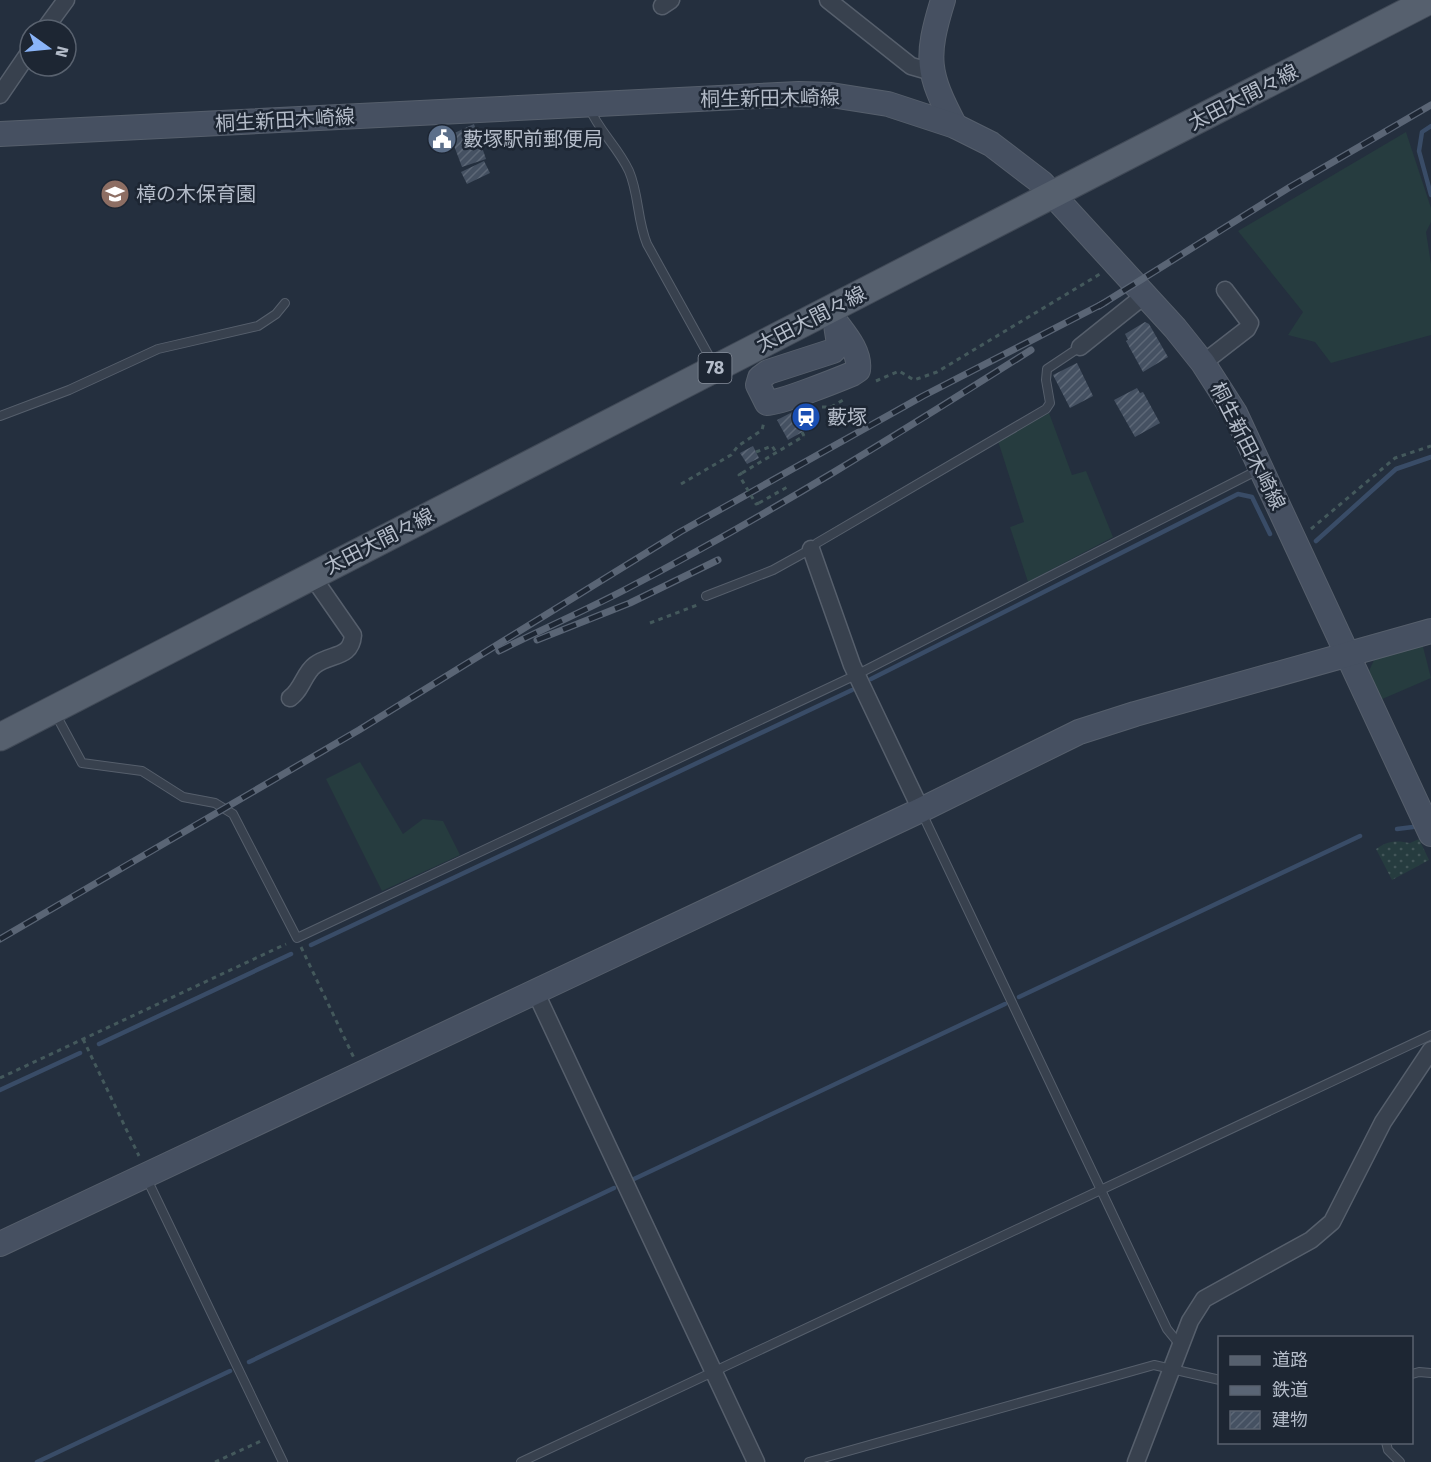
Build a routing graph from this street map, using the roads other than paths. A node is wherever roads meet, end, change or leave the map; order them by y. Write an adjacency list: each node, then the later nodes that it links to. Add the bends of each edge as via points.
1 (66, 0): 5 (street)
2 (828, 0): 7 (street, via 911,66)
3 (943, 0): 7 (main road, via 930,53)
4 (1430, 0): 12 (main road, 太田大間々線 / 78)
5 (53, 18)
6 (18, 69): 8 (street)
7 (932, 72): 10 (main road)
8 (0, 95)
9 (589, 105): 10 (main road, 桐生新田木崎線, via 831,95 888,104); 11 (main road, 桐生新田木崎線); 18 (lane, via 635,185 642,234)
10 (956, 126): 12 (main road, 桐生新田木崎線, via 991,144)
11 (0, 134)
12 (1053, 194): 14 (main road, 桐生新田木崎線); 18 (main road, 太田大間々線 / 78, via 832,318)
13 (1225, 290): 17 (street, via 1250,322 1247,329)
14 (1145, 295): 16 (street); 17 (main road, 桐生新田木崎線)
15 (285, 303): 19 (lane, via 276,315 258,326 158,349 69,390)
16 (1080, 347): 21 (lane, via 1047,369 1050,403 1046,409)
17 (1203, 363): 20 (main road, 桐生新田木崎線, via 1235,413)
18 (716, 368): 22 (main road, 太田大間々線 / 78)
19 (0, 416)
20 (1261, 469): 25 (main road, 桐生新田木崎線); 26 (lane)
21 (811, 549): 23 (lane, via 773,570); 26 (street)
22 (312, 576): 27 (street, via 353,634 352,640 345,653 313,667); 28 (main road, 太田大間々線 / 78)
23 (706, 596)
24 (1431, 631): 25 (main road)
25 (1348, 655): 30 (main road, via 1079,732); 31 (main road, 桐生新田木崎線)
26 (858, 674): 28 (lane, via 297,938 233,814 215,803 183,797 142,771 82,763); 30 (street)
27 (290, 699)
28 (53, 710): 29 (main road, 太田大間々線 / 78)
29 (0, 737)
30 (921, 810): 32 (main road); 36 (lane)
31 (1431, 834)
32 (535, 991): 35 (main road); 40 (street)
33 (1431, 1035): 36 (lane)
34 (1431, 1050): 38 (street, via 1383,1122 1332,1222 1311,1240 1204,1299)
35 (145, 1176): 37 (main road); 45 (lane)
36 (1102, 1187): 38 (lane, via 1167,1329); 40 (lane)
37 (0, 1244)
38 (1180, 1345): 39 (street)
39 (1172, 1370): 43 (lane); 48 (lane, via 1154,1365); 49 (street)
40 (714, 1371): 46 (lane); 47 (street)
41 (1431, 1373): 42 (lane)
42 (1413, 1374)
43 (1218, 1380)
44 (1386, 1444): 50 (lane)
45 (283, 1462)
46 (521, 1462)
47 (756, 1462)
48 (809, 1462)
49 (1136, 1462)
50 (1400, 1462)

